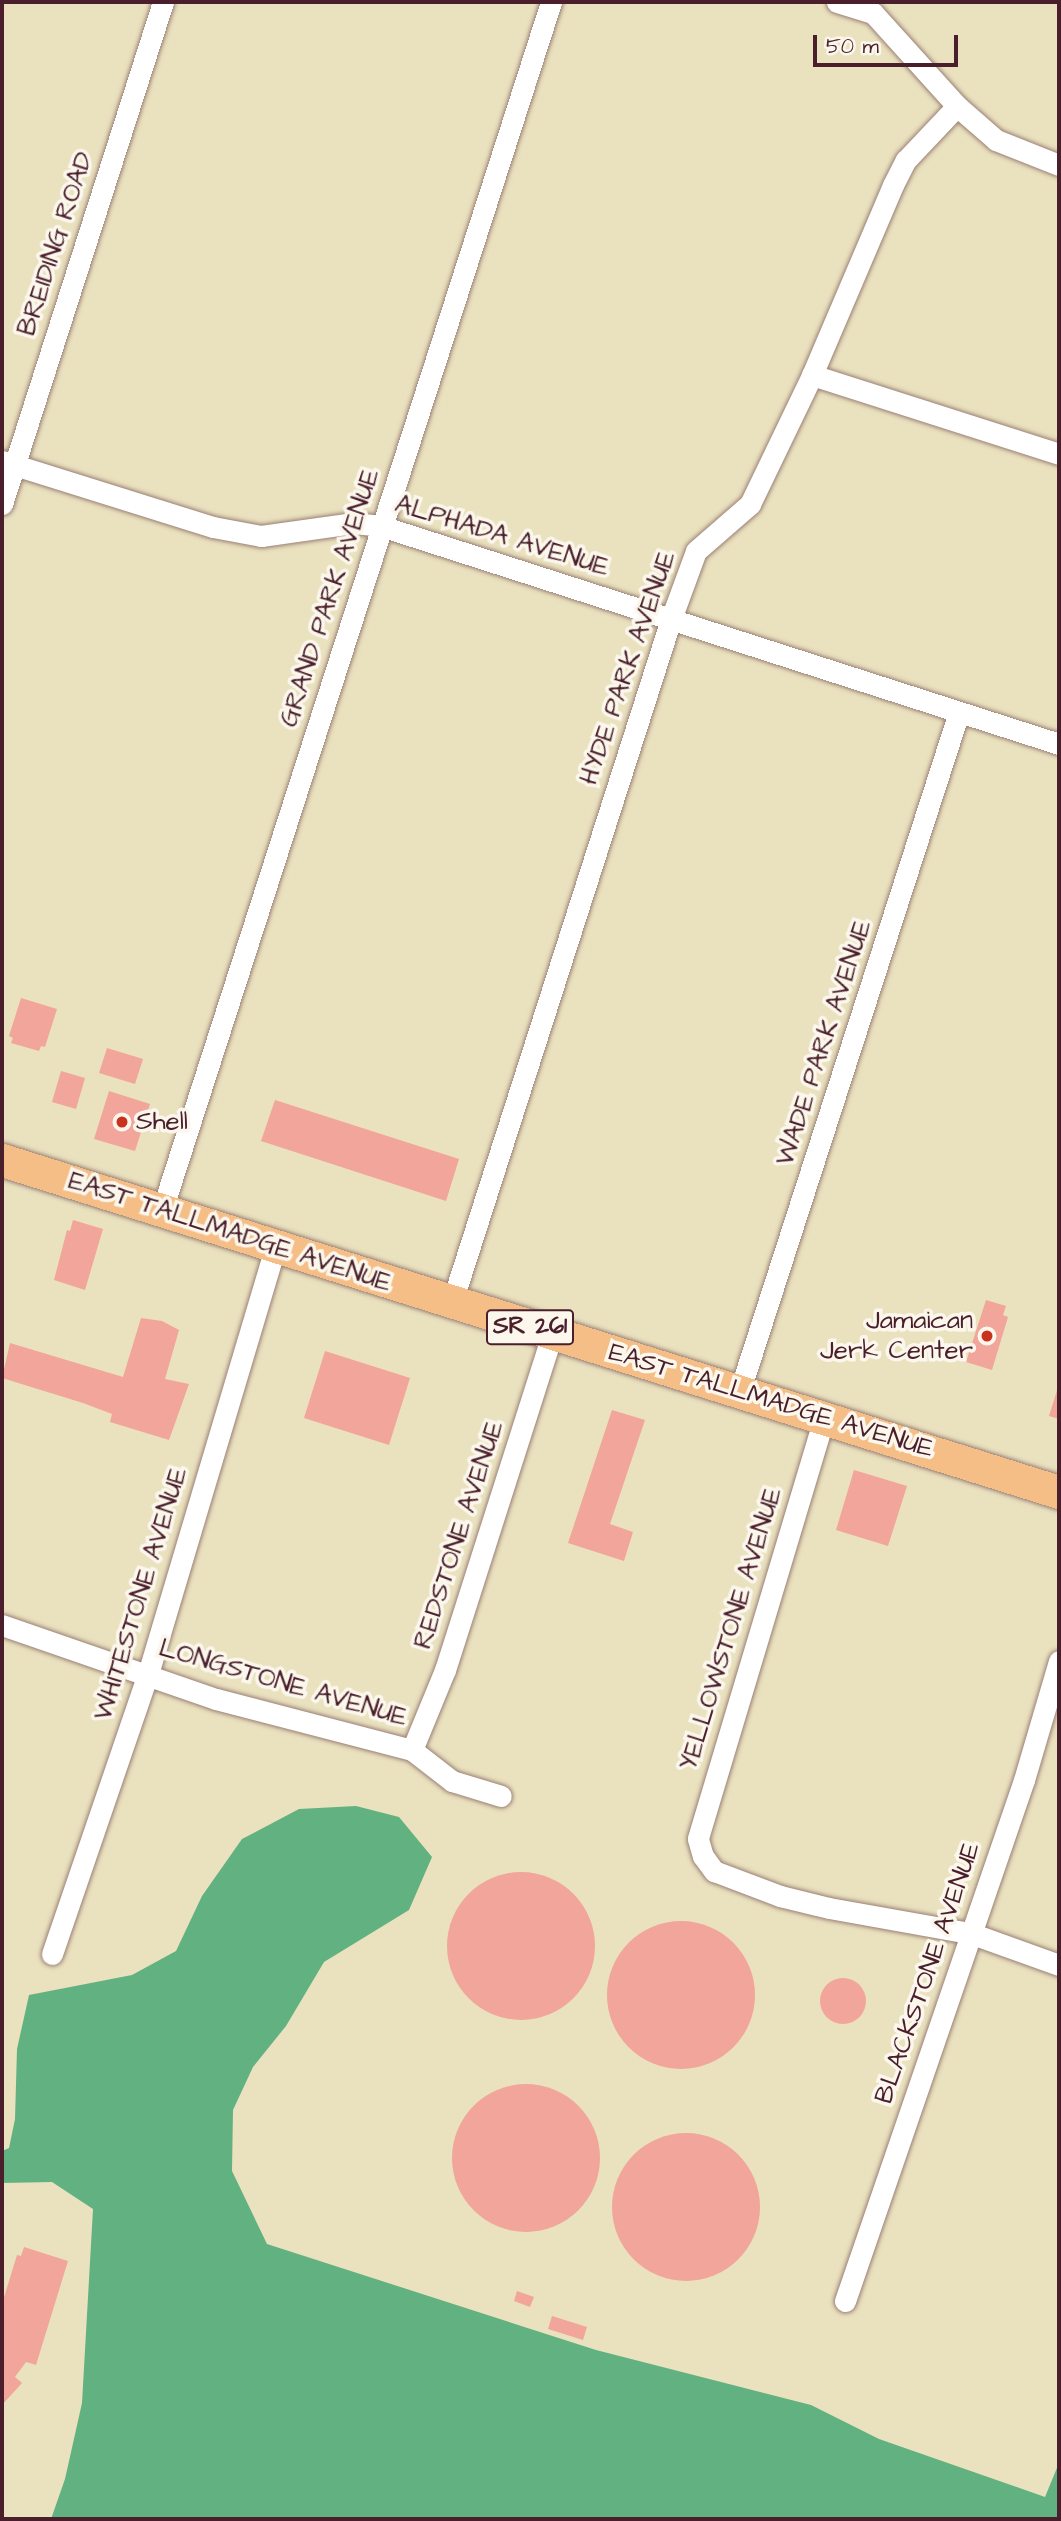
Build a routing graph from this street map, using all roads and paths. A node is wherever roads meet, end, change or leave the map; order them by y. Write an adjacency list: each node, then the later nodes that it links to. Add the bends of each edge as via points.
1 (163, 2): 9 (street, BREIDING ROAD)
2 (551, 2): 11 (street, GRAND PARK AVENUE)
3 (837, 2): 4 (street)
4 (874, 7): 5 (street)
5 (957, 106): 6 (street, via 996,140); 7 (street, HYDE PARK AVENUE, via 906,160)
6 (1059, 165)
7 (812, 375): 8 (street); 12 (street, HYDE PARK AVENUE, via 750,504 696,551)
8 (1059, 454)
9 (8, 463): 10 (street, BREIDING ROAD); 11 (street, ALPHADA AVENUE, via 213,527 261,536 354,523)
10 (2, 503)
11 (381, 526): 12 (street, ALPHADA AVENUE); 16 (street, GRAND PARK AVENUE)
12 (671, 619): 13 (street, ALPHADA AVENUE); 18 (street, HYDE PARK AVENUE)
13 (959, 712): 14 (street, ALPHADA AVENUE); 20 (street, WADE PARK AVENUE)
14 (1059, 744)
15 (2, 1160): 16 (main road, EAST TALLMADGE AVENUE / SR 261)
16 (162, 1210): 17 (main road, EAST TALLMADGE AVENUE / SR 261)
17 (275, 1248): 18 (main road, EAST TALLMADGE AVENUE / SR 261); 25 (street, WHITESTONE AVENUE)
18 (452, 1302): 19 (main road, EAST TALLMADGE AVENUE / SR 261)
19 (552, 1334): 20 (main road, EAST TALLMADGE AVENUE / SR 261); 26 (street, REDSTONE AVENUE, via 445,1670)
20 (740, 1390): 21 (main road, EAST TALLMADGE AVENUE / SR 261)
21 (824, 1418): 22 (main road, EAST TALLMADGE AVENUE / SR 261); 28 (street, YELLOWSTONE AVENUE, via 698,1839 714,1871 780,1896)
22 (1059, 1492)
23 (2, 1625): 25 (street, LONGSTONE AVENUE)
24 (1059, 1661): 28 (street, BLACKSTONE AVENUE, via 1024,1780)
25 (148, 1674): 26 (street, LONGSTONE AVENUE, via 216,1699); 29 (street, WHITESTONE AVENUE)
26 (412, 1750): 27 (street, LONGSTONE AVENUE, via 452,1781)
27 (501, 1796)
28 (970, 1933): 30 (street); 31 (street, BLACKSTONE AVENUE)
29 (52, 1954)
30 (1059, 1965)
31 (845, 2301)

